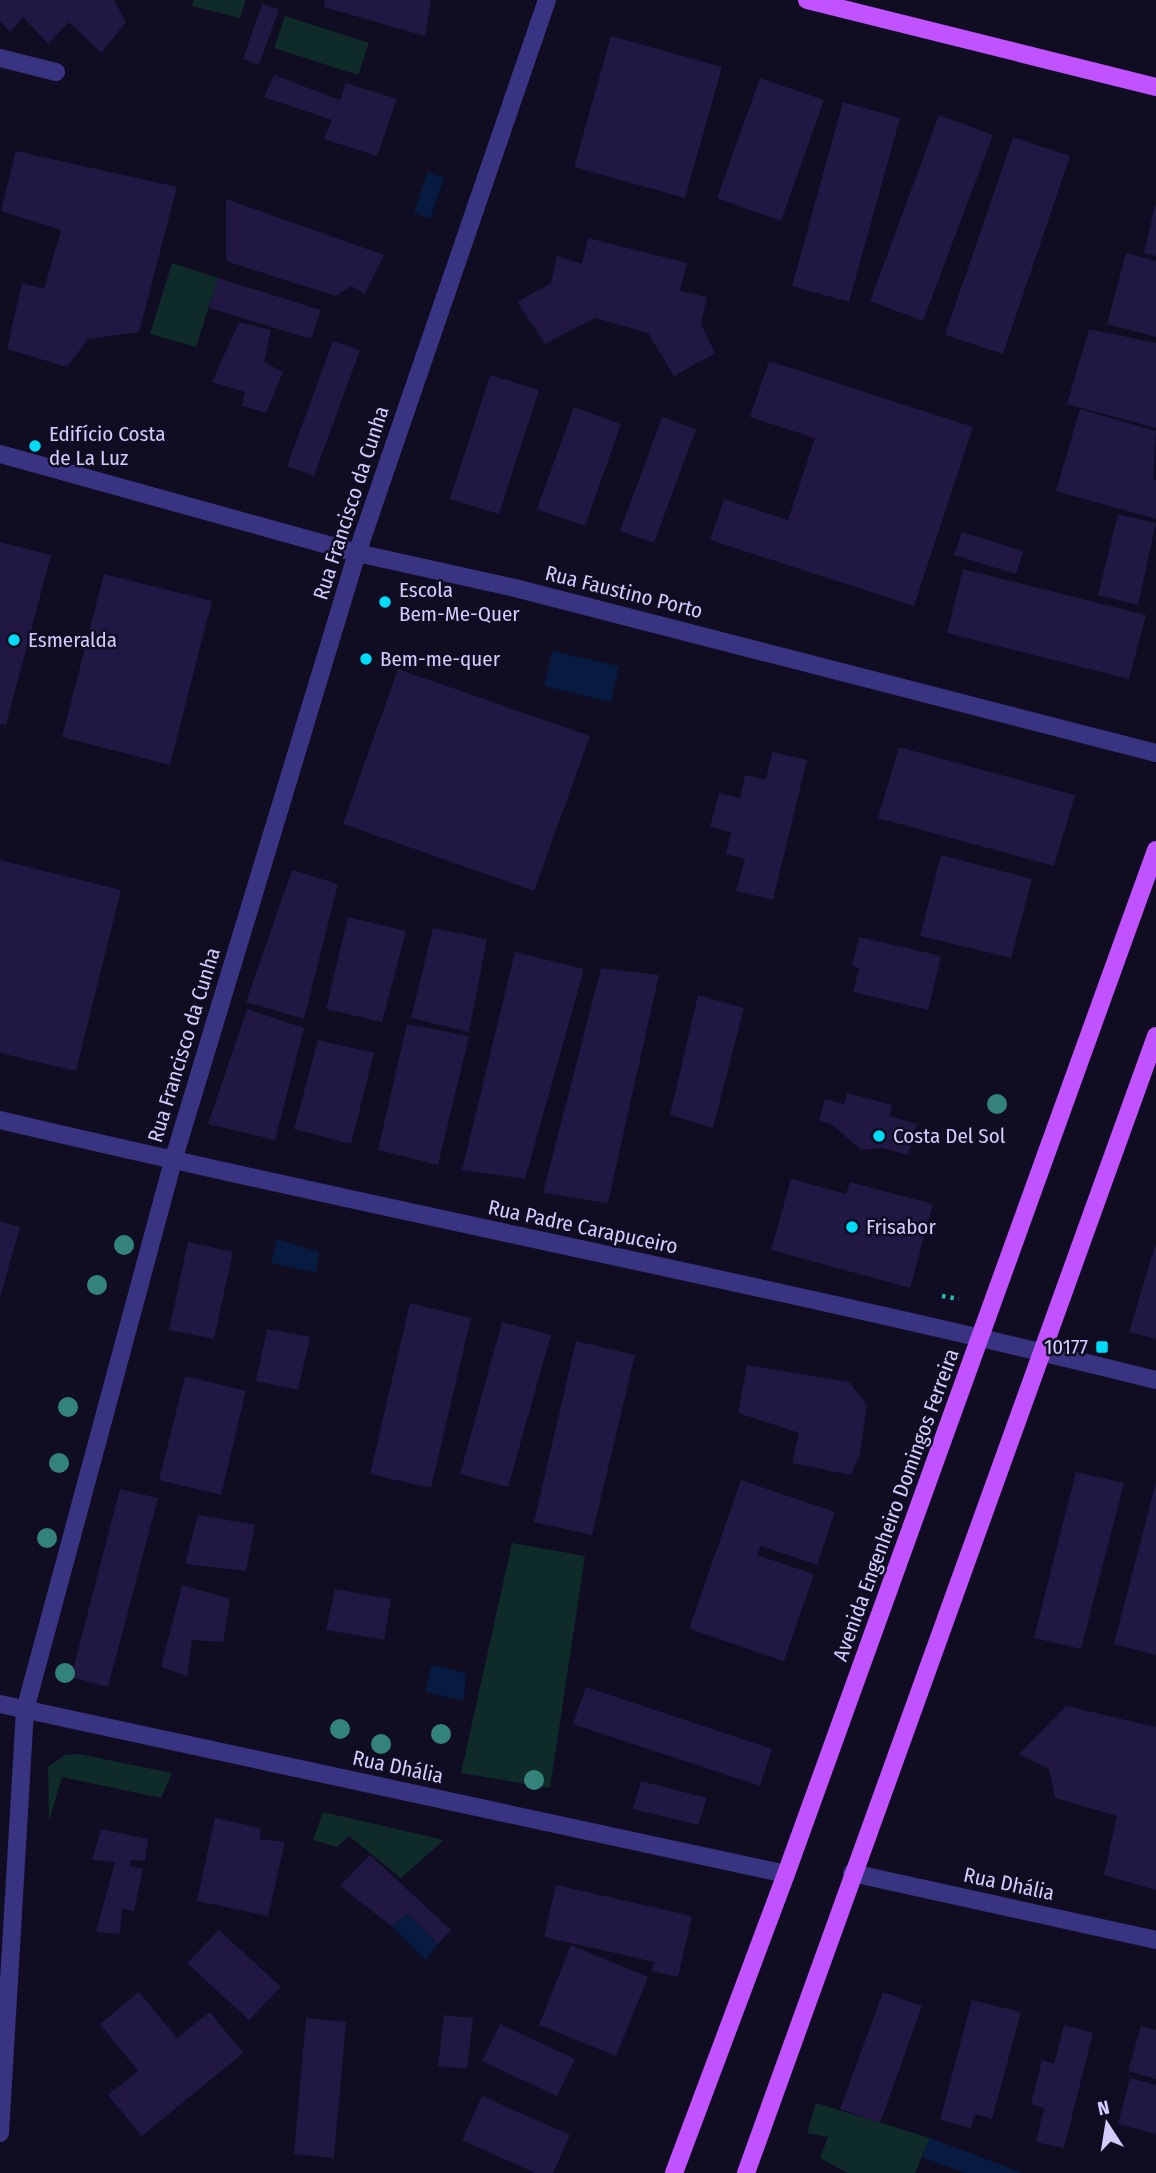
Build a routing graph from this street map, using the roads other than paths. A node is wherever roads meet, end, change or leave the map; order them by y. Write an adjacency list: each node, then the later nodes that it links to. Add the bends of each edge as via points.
1 (547, 0): 7 (street, Rua Francisco da Cunha)
2 (807, 0): 5 (main road)
3 (0, 58): 4 (street)
4 (56, 72)
5 (1156, 87)
6 (0, 454): 7 (street, Rua Faustino Porto)
7 (357, 553): 8 (street, Rua Faustino Porto, via 516,588); 12 (street, Rua Francisco da Cunha)
8 (1156, 753)
9 (1156, 850): 13 (main road, Avenida Engenheiro Domingos Ferreira)
10 (1156, 1036): 14 (main road)
11 (0, 1120): 12 (street, Rua Padre Carapuceiro)
12 (173, 1161): 13 (street, Rua Padre Carapuceiro); 17 (street, Rua Francisco da Cunha)
13 (981, 1337): 14 (street, Rua Padre Carapuceiro); 19 (main road, Avenida Engenheiro Domingos Ferreira)
14 (1042, 1352): 15 (street, Rua Padre Carapuceiro); 18 (main road)
15 (1156, 1380)
16 (0, 1704): 17 (street, Rua Dhália)
17 (25, 1710): 19 (street, Rua Dhália); 21 (street, Rua Francisco da Cunha)
18 (852, 1873): 20 (street, Rua Dhália); 23 (main road)
19 (786, 1874): 22 (main road, Avenida Engenheiro Domingos Ferreira)
20 (1156, 1940)
21 (0, 2133)
22 (674, 2173)
23 (746, 2173)

